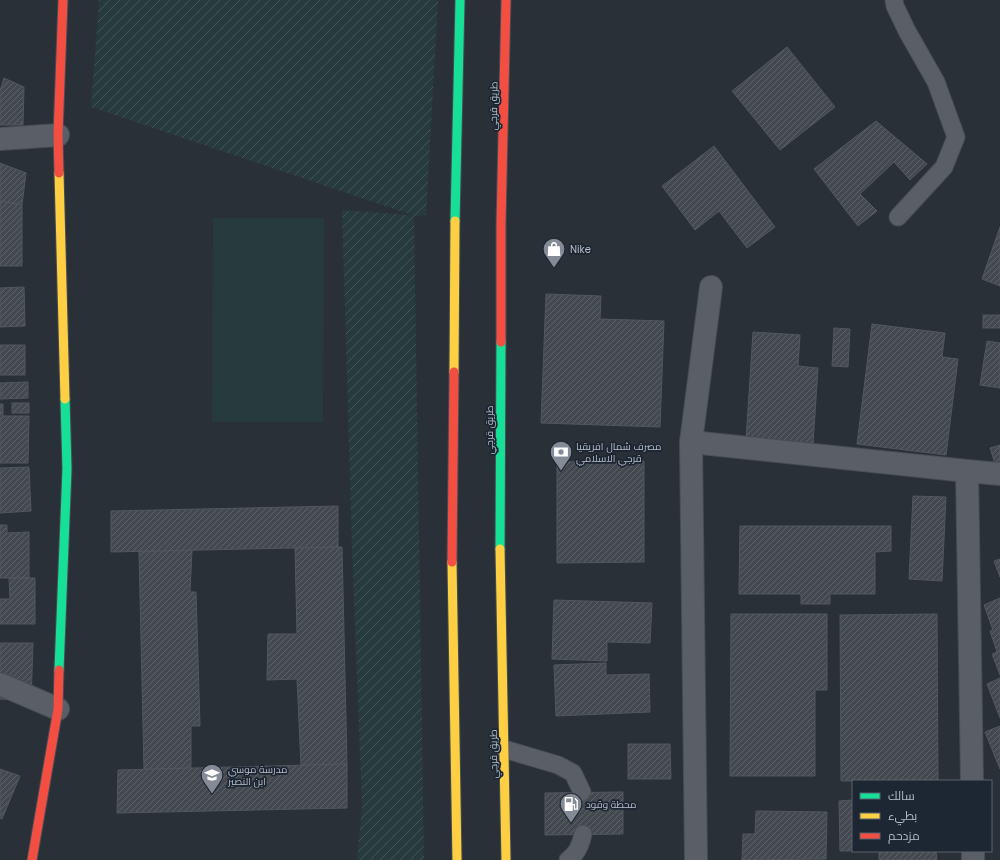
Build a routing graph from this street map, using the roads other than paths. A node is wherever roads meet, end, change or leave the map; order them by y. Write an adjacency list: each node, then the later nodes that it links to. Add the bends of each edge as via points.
1 (63, 0): 5 (main road)
2 (460, 0): 19 (main road, via 454,210 452,562)
3 (506, 0): 14 (main road, طريق قرجي, via 501,224 500,466)
4 (894, 0): 7 (lane, via 907,31 936,82 956,137 944,167)
5 (58, 134): 6 (street); 13 (main road, via 67,469)
6 (0, 140)
7 (898, 217)
8 (711, 287): 9 (street)
9 (691, 442): 10 (street); 22 (street)
10 (967, 471): 11 (street); 15 (street)
11 (1000, 474)
12 (0, 684): 13 (street)
13 (58, 709): 18 (main road)
14 (504, 748): 16 (lane, via 558,765 573,773); 20 (main road, طريق قرجي)
15 (972, 780)
16 (582, 792)
17 (583, 834): 21 (lane, via 580,846)
18 (32, 860)
19 (457, 860)
20 (506, 860)
21 (568, 860)
22 (696, 860)

